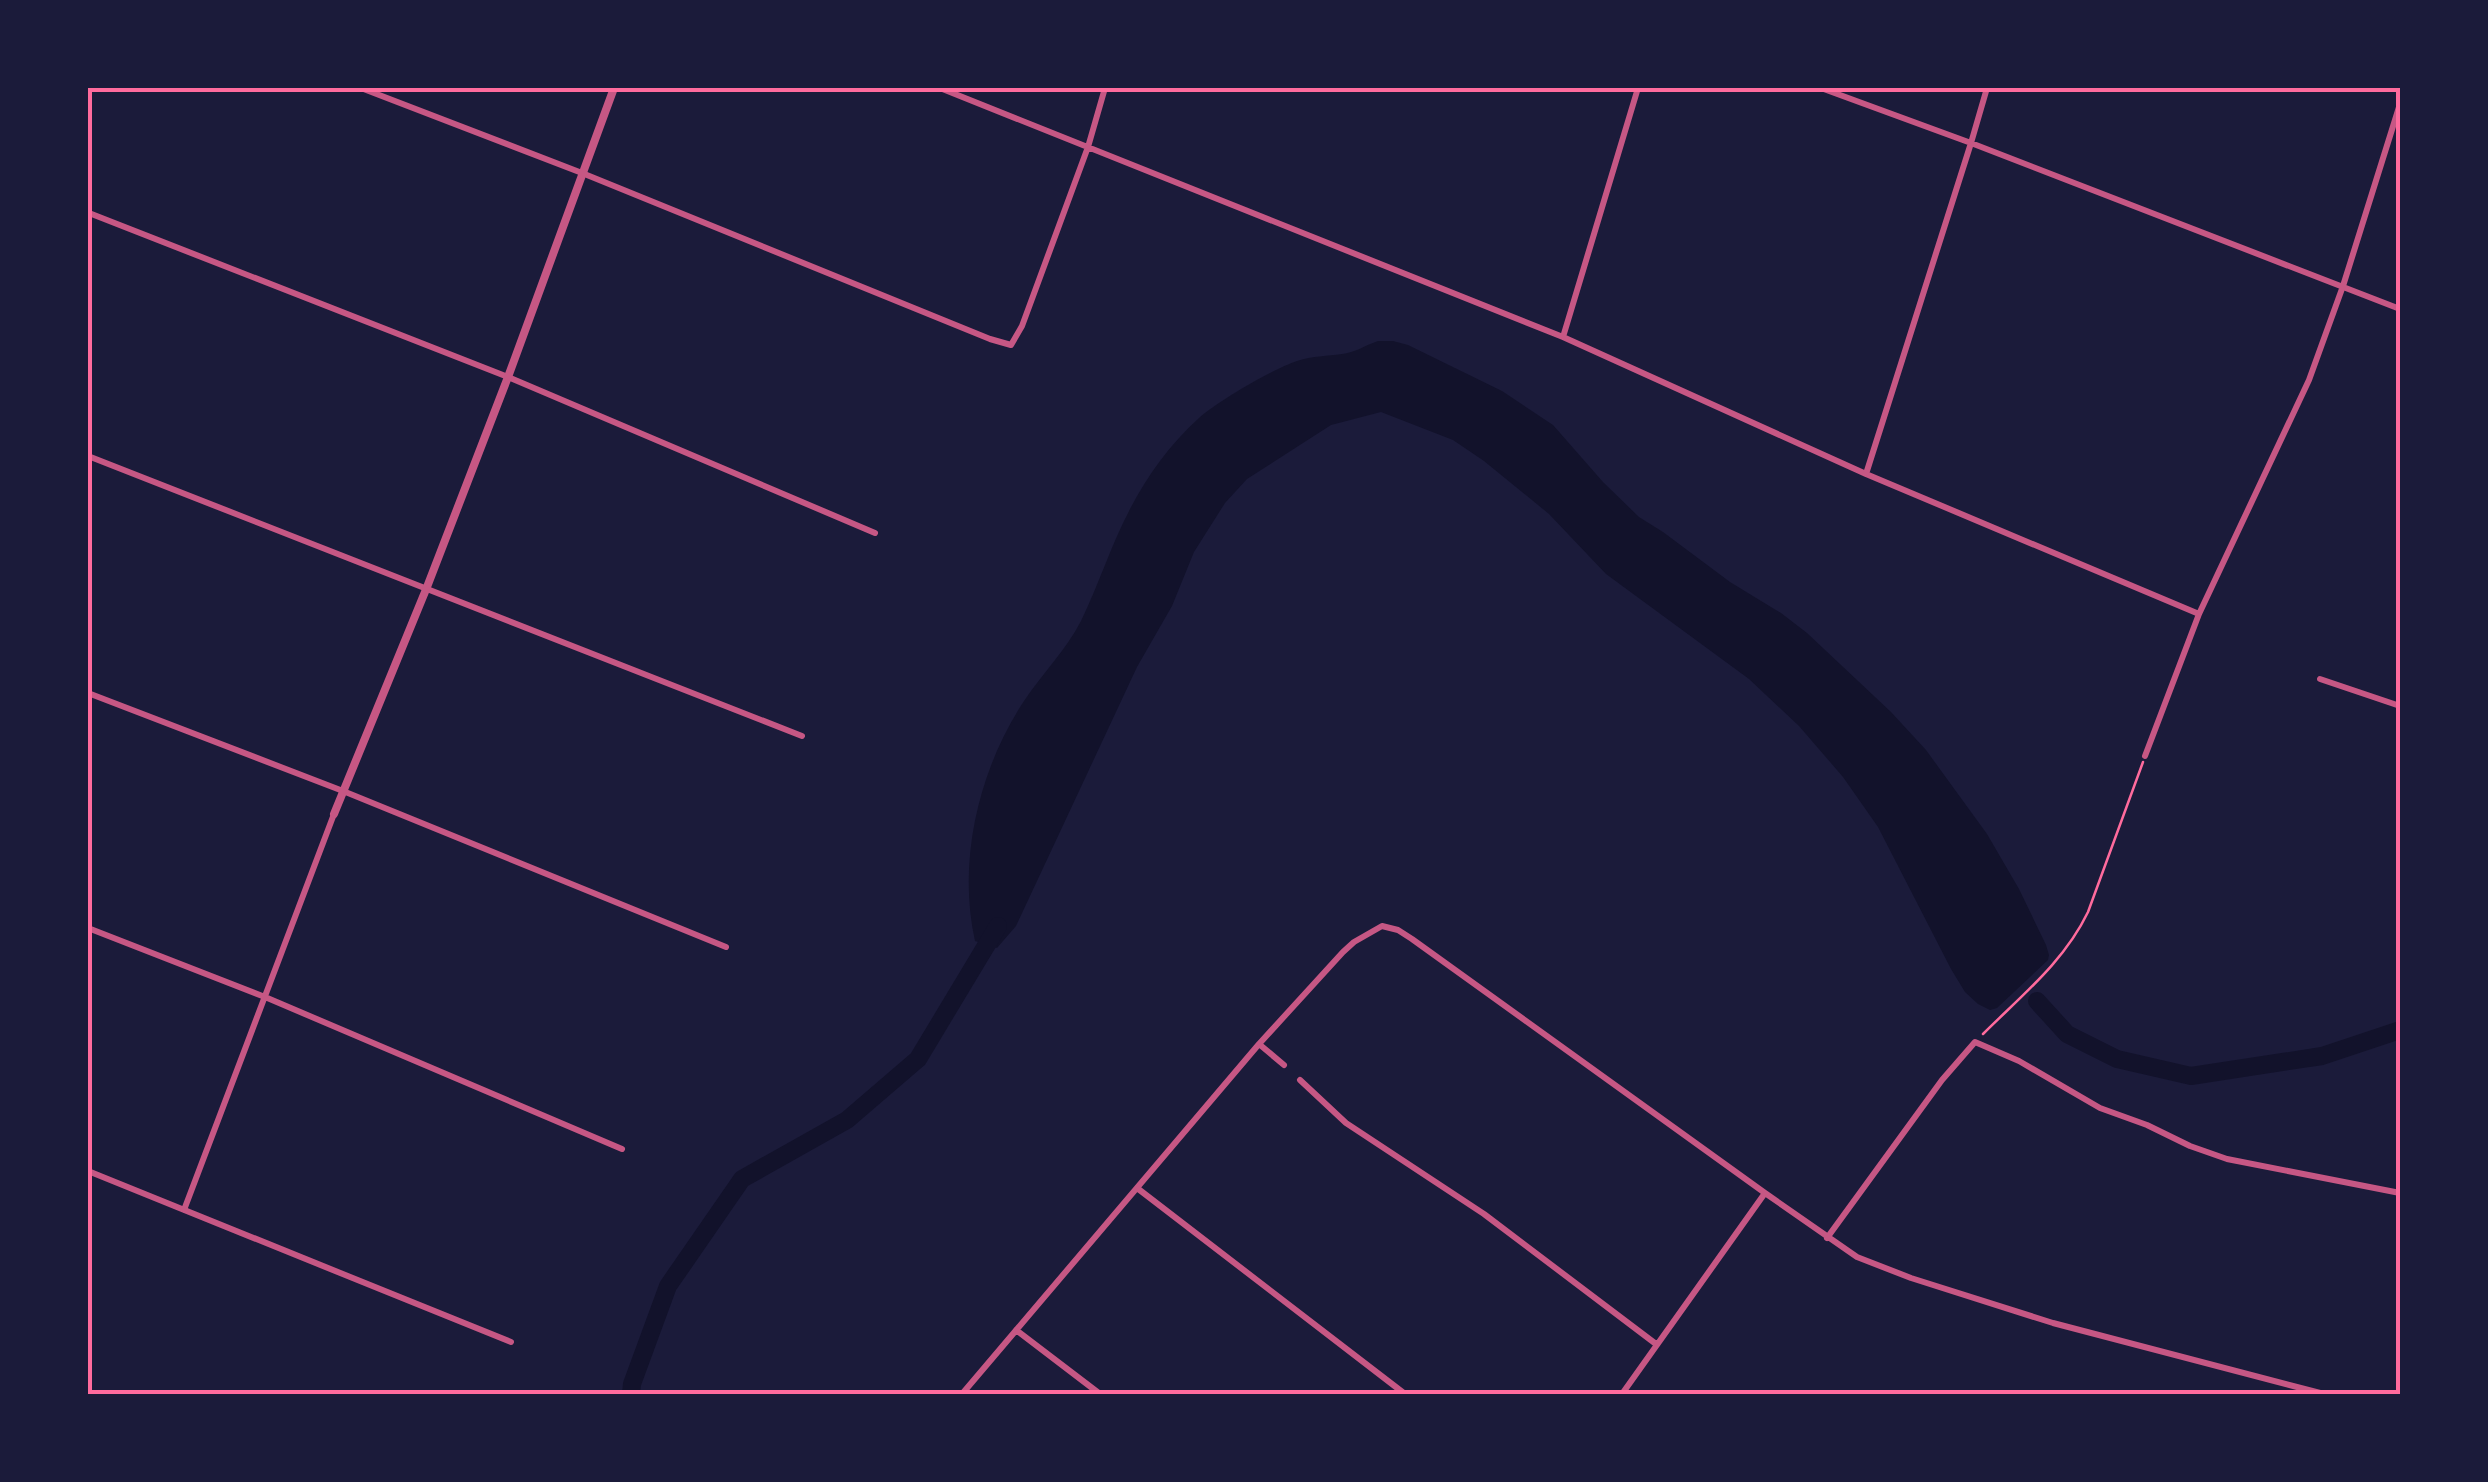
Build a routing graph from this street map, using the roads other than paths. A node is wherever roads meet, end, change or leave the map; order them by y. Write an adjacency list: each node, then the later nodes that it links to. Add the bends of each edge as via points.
1 (362, 88): 11 (street)
2 (614, 88): 11 (street)
3 (940, 88): 10 (street)
4 (1105, 88): 10 (street)
5 (1638, 88): 15 (street)
6 (1821, 88): 9 (street)
7 (1987, 88): 9 (street)
8 (2400, 104): 13 (street)
9 (1971, 143): 13 (street); 18 (street)
10 (1088, 147): 11 (street, via 1012,346); 15 (street)
11 (582, 174): 16 (street)
12 (90, 212): 16 (street)
13 (2343, 286): 14 (street); 21 (street, via 2309,380)
14 (2400, 310)
15 (1564, 337): 18 (street)
16 (508, 377): 19 (street); 20 (street)
17 (88, 456): 20 (street)
18 (1866, 474): 21 (street)
19 (876, 533)
20 (427, 587): 25 (street); 27 (street)
21 (2199, 614): 26 (street)
22 (2320, 679): 24 (street)
23 (88, 693): 27 (street)
24 (2400, 706)
25 (802, 736)
26 (2145, 756)
27 (343, 791): 28 (street); 30 (street)
28 (334, 814): 31 (street)
29 (88, 928): 31 (street)
30 (726, 947)
31 (264, 997): 35 (street); 40 (street)
32 (1259, 1044): 33 (street); 37 (street); 39 (street, via 1354,942 1382,926 1398,930)
33 (1284, 1065)
34 (1300, 1080): 44 (street, via 1346,1123 1484,1214)
35 (622, 1149)
36 (88, 1171): 40 (street)
37 (1138, 1188): 42 (street); 47 (street)
38 (2400, 1192): 41 (street, via 2190,1146 1975,1042)
39 (1765, 1194): 41 (street); 44 (street)
40 (184, 1210): 43 (street)
41 (1828, 1238): 49 (street, via 1857,1257 1946,1290)
42 (1016, 1330): 45 (street); 46 (street)
43 (511, 1342)
44 (1656, 1344): 48 (street)
45 (962, 1394)
46 (1100, 1394)
47 (1405, 1394)
48 (1622, 1394)
49 (2324, 1394)

